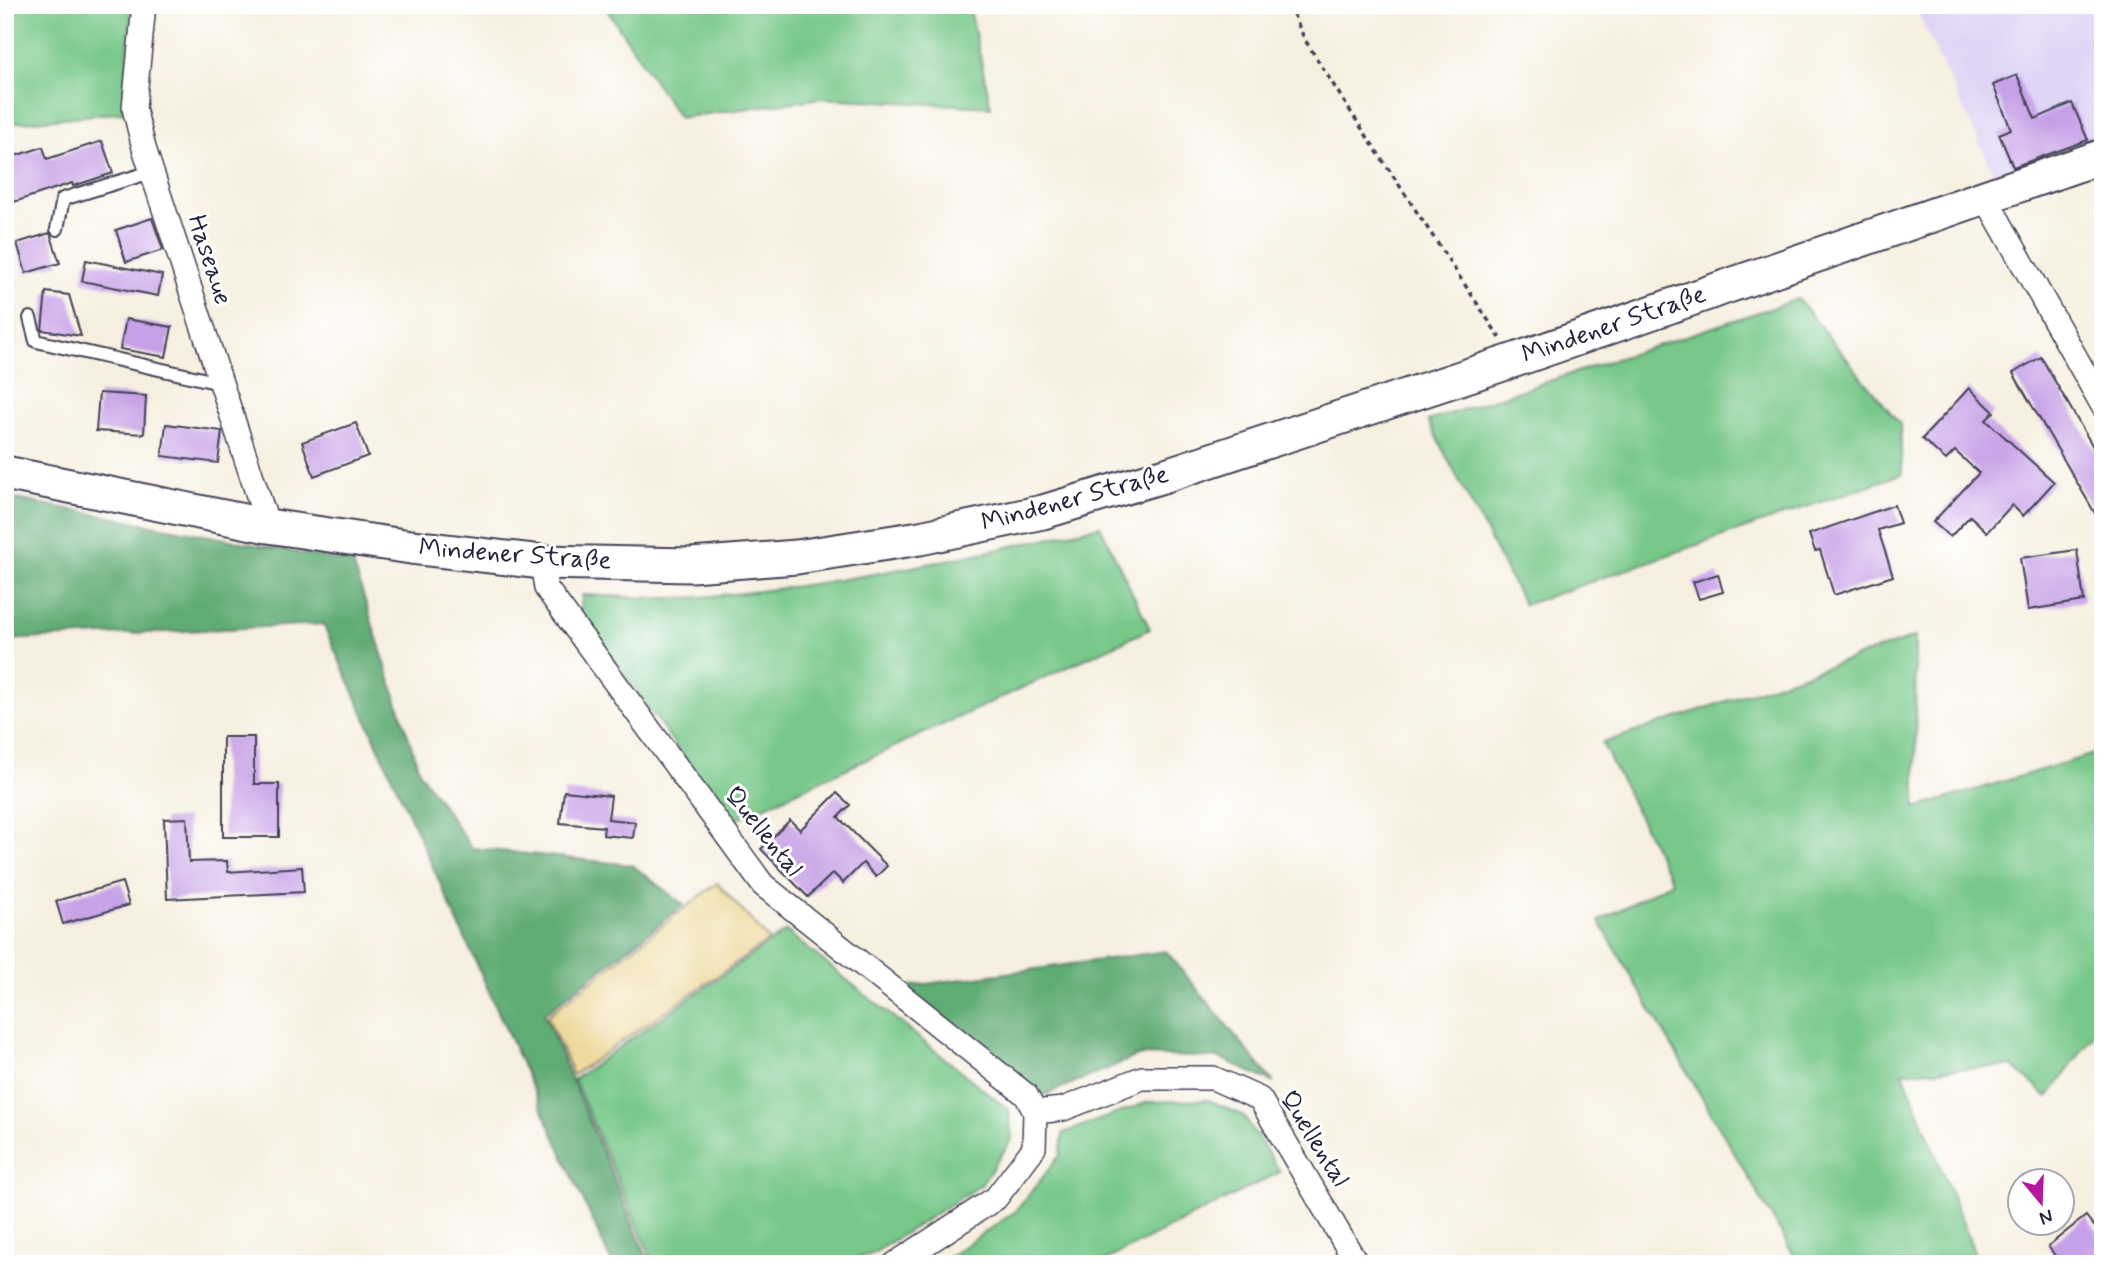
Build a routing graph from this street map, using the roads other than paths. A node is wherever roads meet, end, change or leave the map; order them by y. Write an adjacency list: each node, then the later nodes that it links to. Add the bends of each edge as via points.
1 (144, 5): 3 (street, Haseaue, via 134,108)
2 (2103, 156): 4 (main road, Mindener Straße)
3 (151, 172): 5 (lane, via 63,199); 7 (street, Haseaue)
4 (1984, 195): 8 (street); 11 (main road, Mindener Straße, via 1515,360 1043,512 797,557 691,565)
5 (57, 229)
6 (30, 318): 7 (lane, via 36,341)
7 (220, 383): 10 (street, Haseaue)
8 (2103, 406)
9 (5, 472): 10 (main road, Mindener Straße)
10 (268, 526): 11 (main road, Mindener Straße)
11 (542, 562): 12 (street, Quellental, via 546,588 763,885 1026,1095)
12 (1035, 1112): 13 (street, via 1034,1148 996,1198); 14 (street, Quellental, via 1063,1109 1142,1078 1213,1078 1260,1099)
13 (895, 1264)
14 (1357, 1264)

